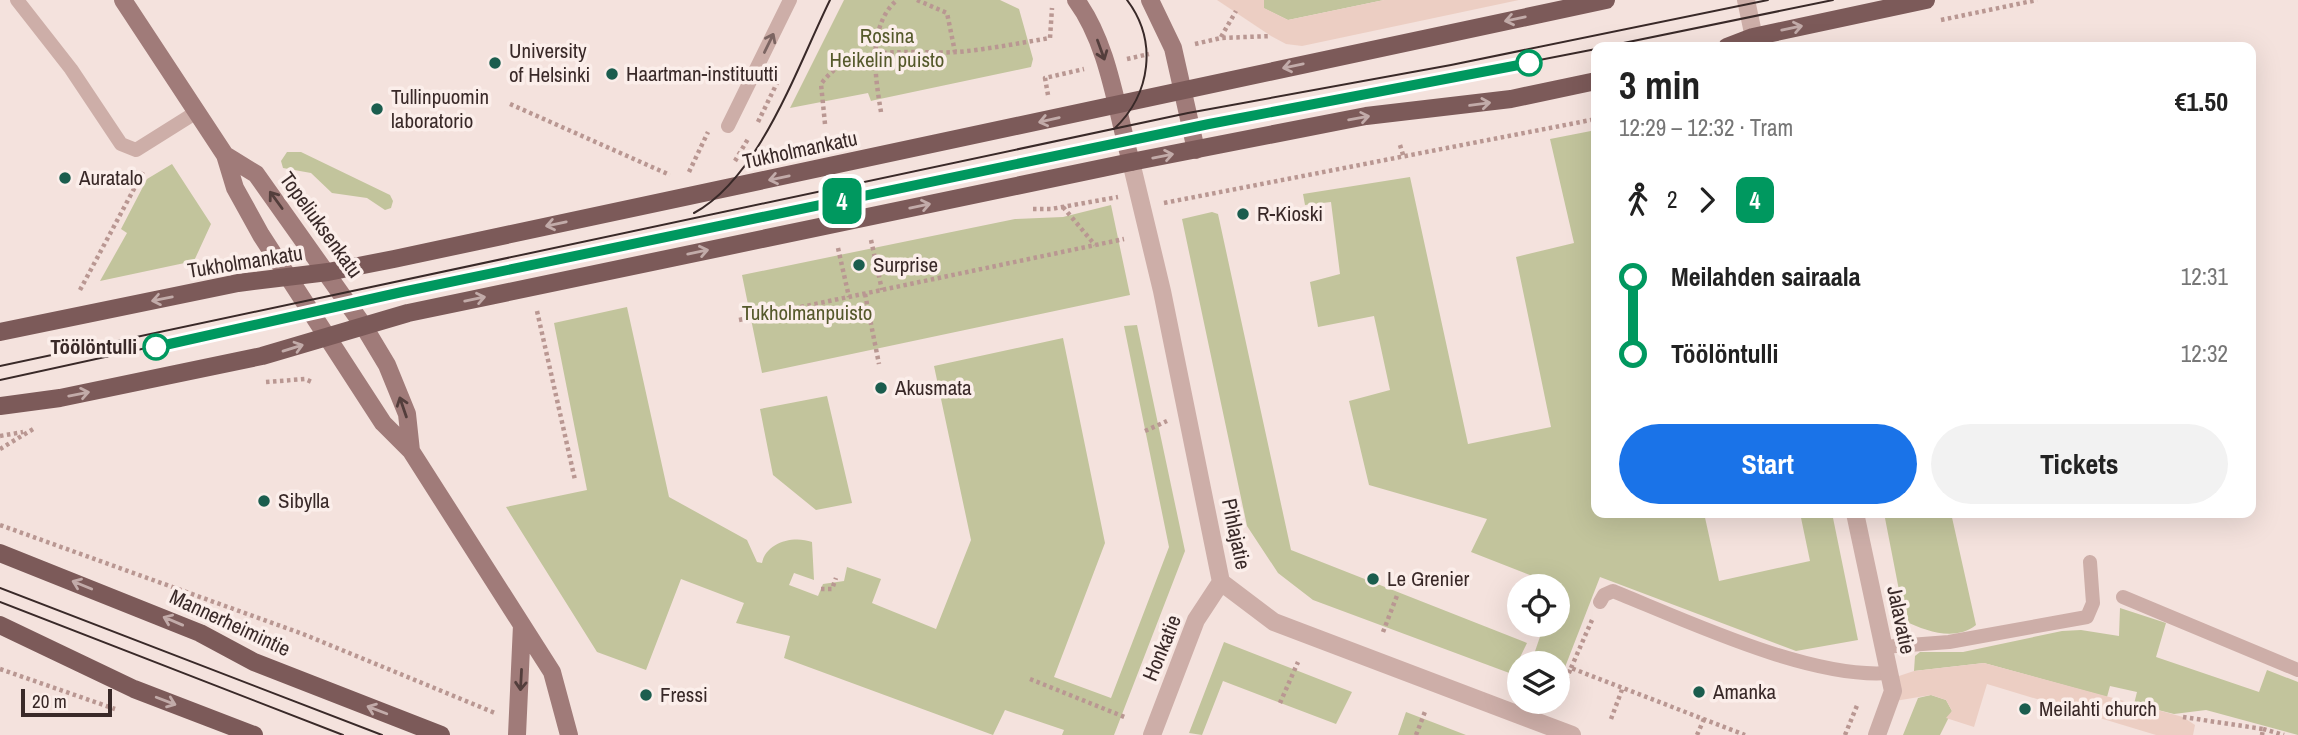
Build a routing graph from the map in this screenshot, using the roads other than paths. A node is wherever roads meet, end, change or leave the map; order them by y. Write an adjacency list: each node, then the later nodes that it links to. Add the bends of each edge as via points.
1 (17, 0): 13 (lane, via 121,144 136,150)
2 (122, 0): 13 (main road, Topeliuksenkatu)
3 (790, 0): 14 (lane, one-way to 3)
4 (1076, 0): 12 (main road, one-way to 12, via 1091,24)
5 (1150, 0): 11 (main road, via 1173,48)
6 (1606, 0): 11 (main road, Tukholmankatu, one-way to 11)
7 (1746, 0): 9 (street)
8 (1926, 0): 9 (main road, one-way to 8)
9 (1755, 42)
10 (1591, 82): 15 (main road, one-way to 10, via 1366,116 1511,99)
11 (1182, 90): 12 (main road, Tukholmankatu); 15 (main road)
12 (1116, 105): 17 (main road); 18 (main road, Tukholmankatu, one-way to 18)
13 (195, 113): 16 (main road, Topeliuksenkatu)
14 (728, 126)
15 (1196, 149): 17 (main road, one-way to 15)
16 (225, 155): 18 (main road, Topeliuksenkatu, one-way to 16, via 256,174); 19 (main road, Topeliuksenkatu, via 234,188)
17 (1131, 162): 20 (main road, one-way to 17); 28 (street, Pihlajatie)
18 (328, 272): 19 (main road, Tukholmankatu); 20 (main road, Topeliuksenkatu)
19 (289, 276): 21 (main road, Tukholmankatu, one-way to 21); 22 (main road, Topeliuksenkatu)
20 (363, 325): 22 (main road); 24 (main road, Topeliuksenkatu, one-way to 20, via 407,414 387,365)
21 (0, 332)
22 (327, 337): 23 (main road, one-way to 22, via 163,377 290,350); 24 (main road, Topeliuksenkatu, via 383,423)
23 (0, 406)
24 (411, 451): 32 (main road, Topeliuksenkatu)
25 (1855, 518): 33 (street, Jalavatie)
26 (0, 553): 38 (main road, Mannerheimintie, one-way to 26, via 254,662 200,633)
27 (2090, 562): 33 (lane, via 2094,603 2087,617 1949,642)
28 (1221, 582): 40 (street, Honkatie, via 1196,620); 41 (street, Pihlajatie, via 1274,622)
29 (2123, 597): 34 (lane)
30 (1600, 602): 35 (lane, via 1613,591 1726,636 1830,669)
31 (0, 625): 37 (main road, one-way to 37, via 134,689)
32 (522, 625): 36 (main road, one-way to 36); 39 (main road, Topeliuksenkatu, via 552,672)
33 (1883, 647): 35 (street, Jalavatie)
34 (2298, 670)
35 (1888, 673): 42 (street, Jalavatie, via 1892,691)
36 (517, 728)
37 (254, 735)
38 (441, 735)
39 (569, 735)
40 (1152, 735)
41 (1572, 735)
42 (1877, 735)

